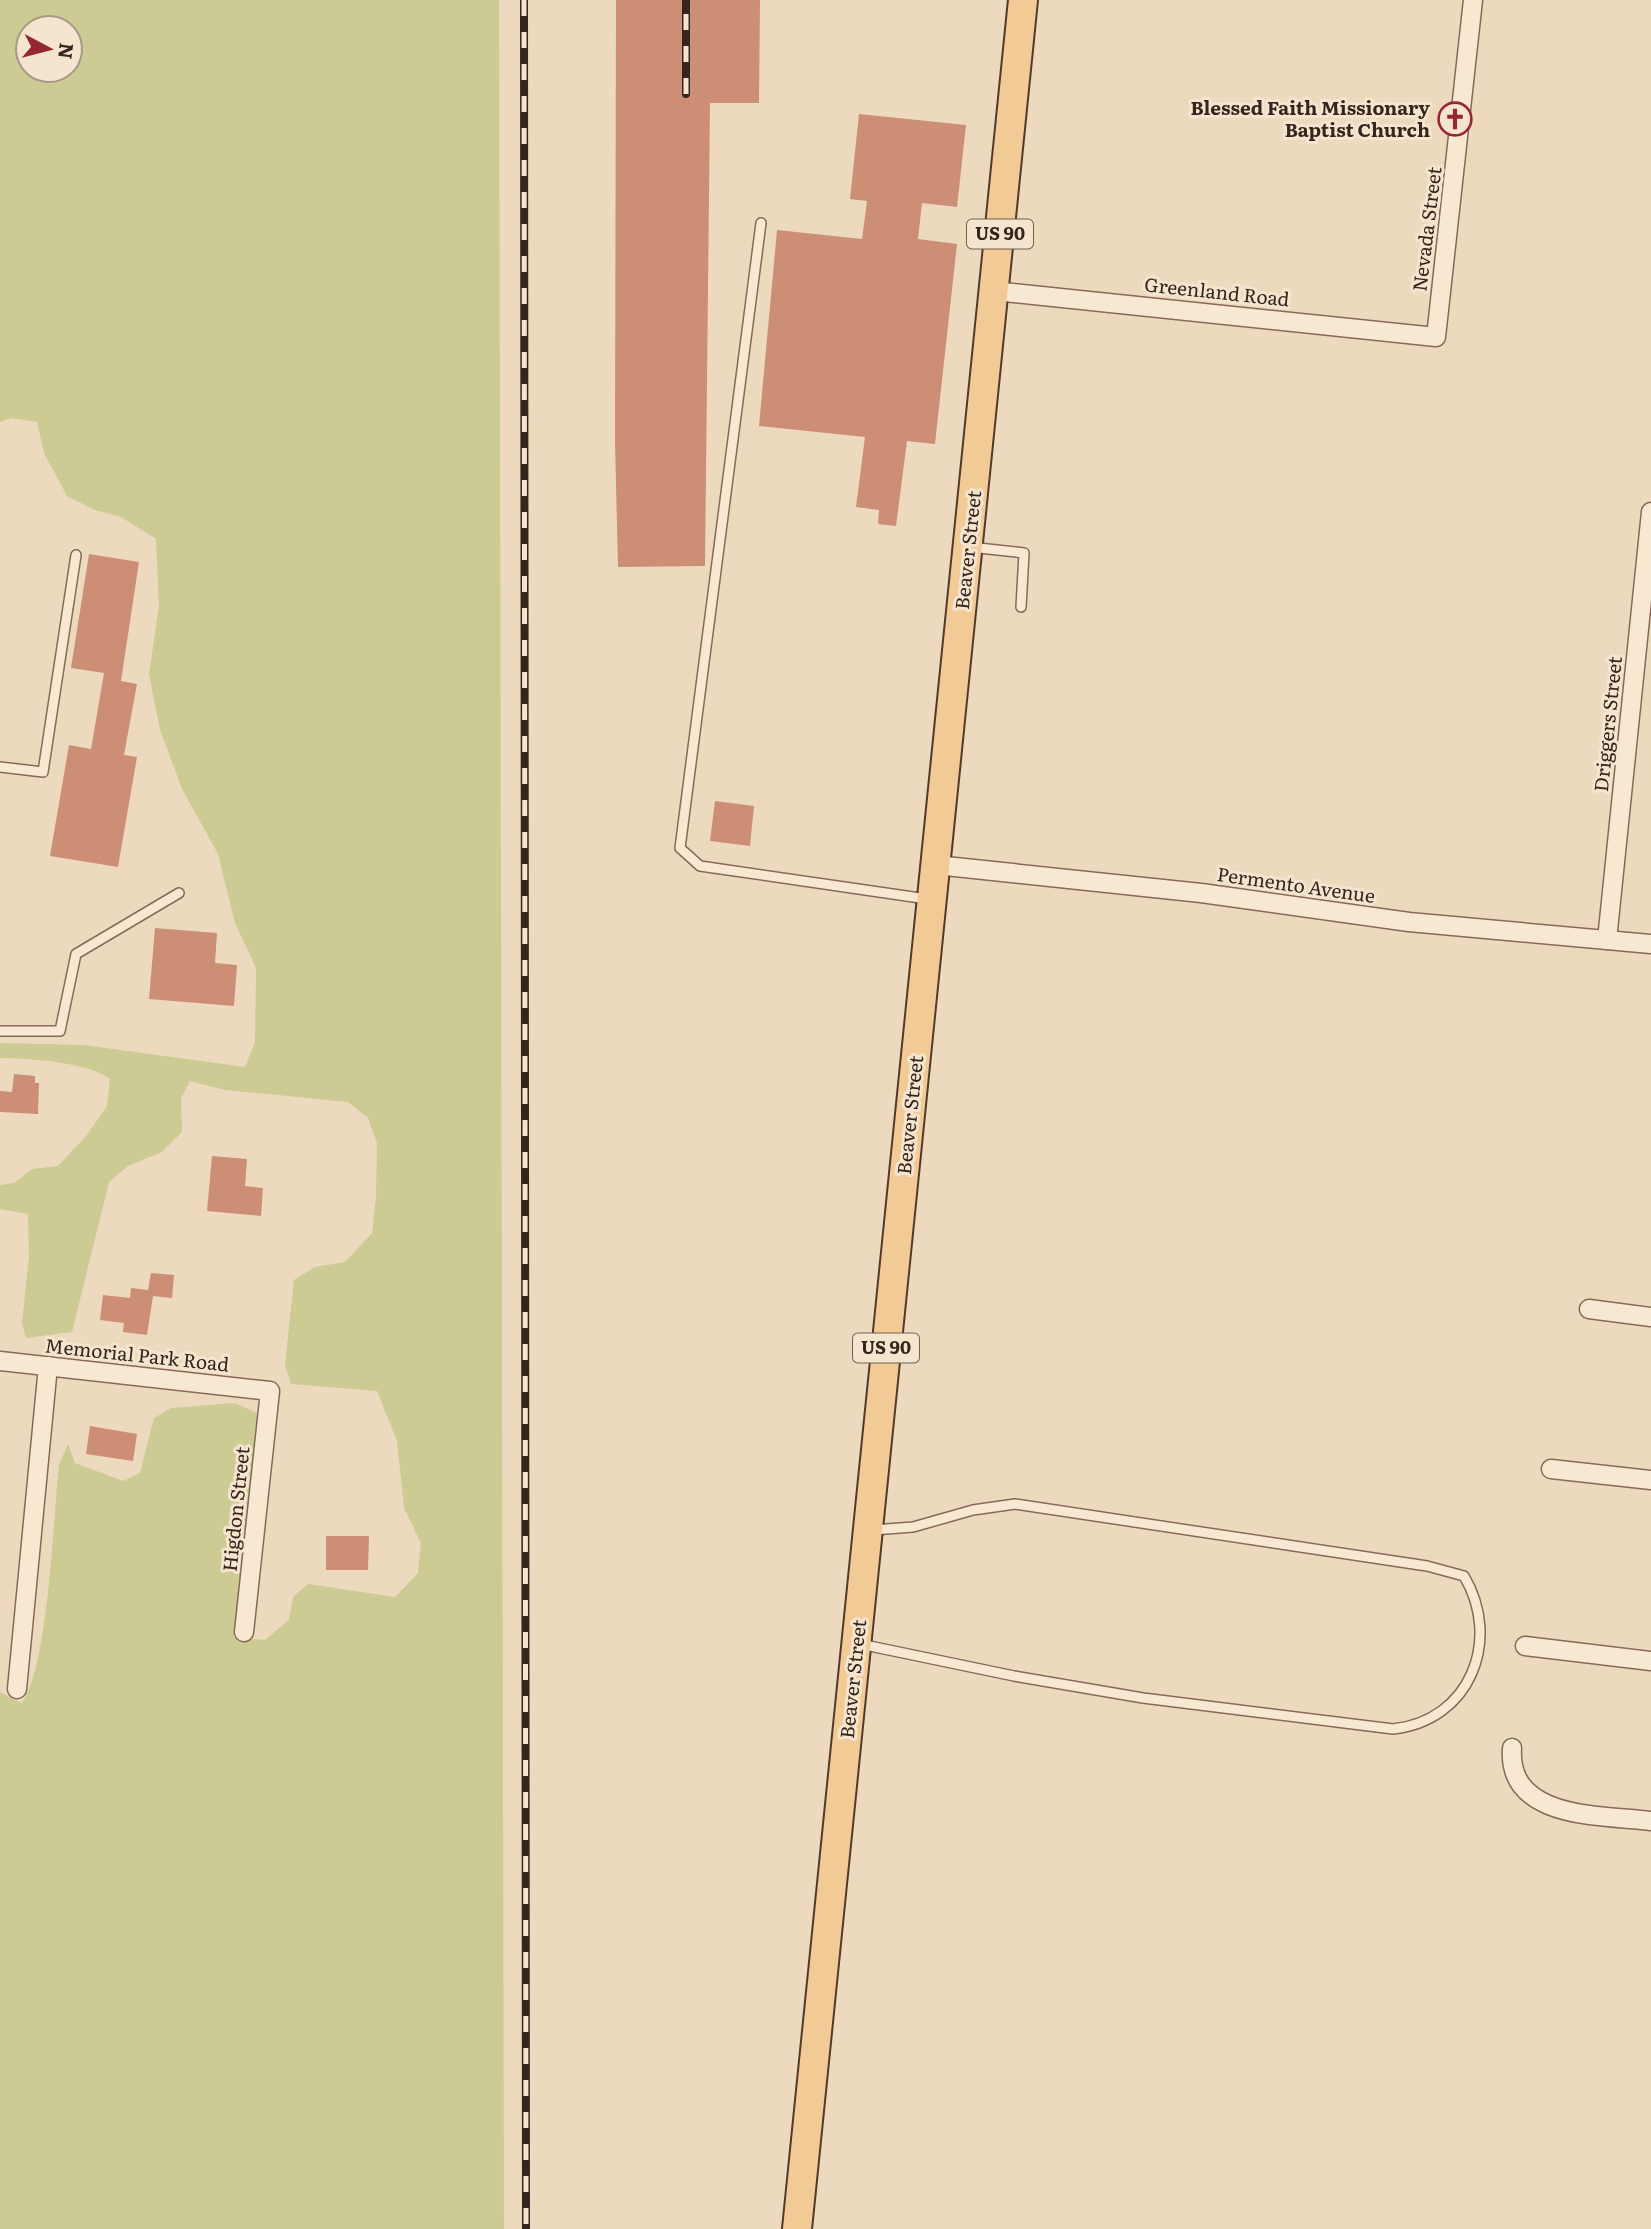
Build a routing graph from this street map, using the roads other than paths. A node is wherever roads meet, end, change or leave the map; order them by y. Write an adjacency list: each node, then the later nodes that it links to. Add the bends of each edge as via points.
1 (1023, 0): 4 (main road, Beaver Street / US 90)
2 (1473, 0): 5 (street, Nevada Street)
3 (761, 223): 13 (lane, via 680,848 700,866)
4 (994, 291): 5 (street, Greenland Road); 7 (main road, Beaver Street / US 90)
5 (1436, 337)
6 (1651, 512): 14 (street, Driggers Street)
7 (968, 547): 9 (lane, via 1024,553); 11 (main road, Beaver Street / US 90)
8 (76, 555): 10 (lane, via 43,772)
9 (1021, 607)
10 (0, 767)
11 (936, 865): 13 (main road, Beaver Street / US 90); 14 (street, Permento Avenue, via 1201,893 1409,922)
12 (179, 893): 16 (lane, via 76,954 60,1031)
13 (932, 900): 24 (main road, Beaver Street / US 90)
14 (1607, 940): 15 (street, Permento Avenue)
15 (1651, 944)
16 (0, 1031)
17 (1589, 1309): 18 (street)
18 (1651, 1317)
19 (0, 1361): 20 (street, Memorial Park Road)
20 (48, 1366): 21 (street, Memorial Park Road); 29 (street)
21 (270, 1391): 25 (street, Higdon Street)
22 (1551, 1469): 23 (street)
23 (1651, 1480)
24 (868, 1530): 26 (main road, Beaver Street / US 90); 26 (lane, via 913,1527 1015,1504 1427,1566 1464,1576 1473,1591 1480,1638 1476,1667 1459,1696 1423,1721 1392,1729 1143,1698)
25 (244, 1632)
26 (856, 1643): 32 (main road, Beaver Street / US 90)
27 (1525, 1646): 28 (street)
28 (1651, 1661)
29 (17, 1689)
30 (1512, 1748): 31 (street, via 1510,1765 1517,1780 1547,1807)
31 (1651, 1821)
32 (797, 2229)

